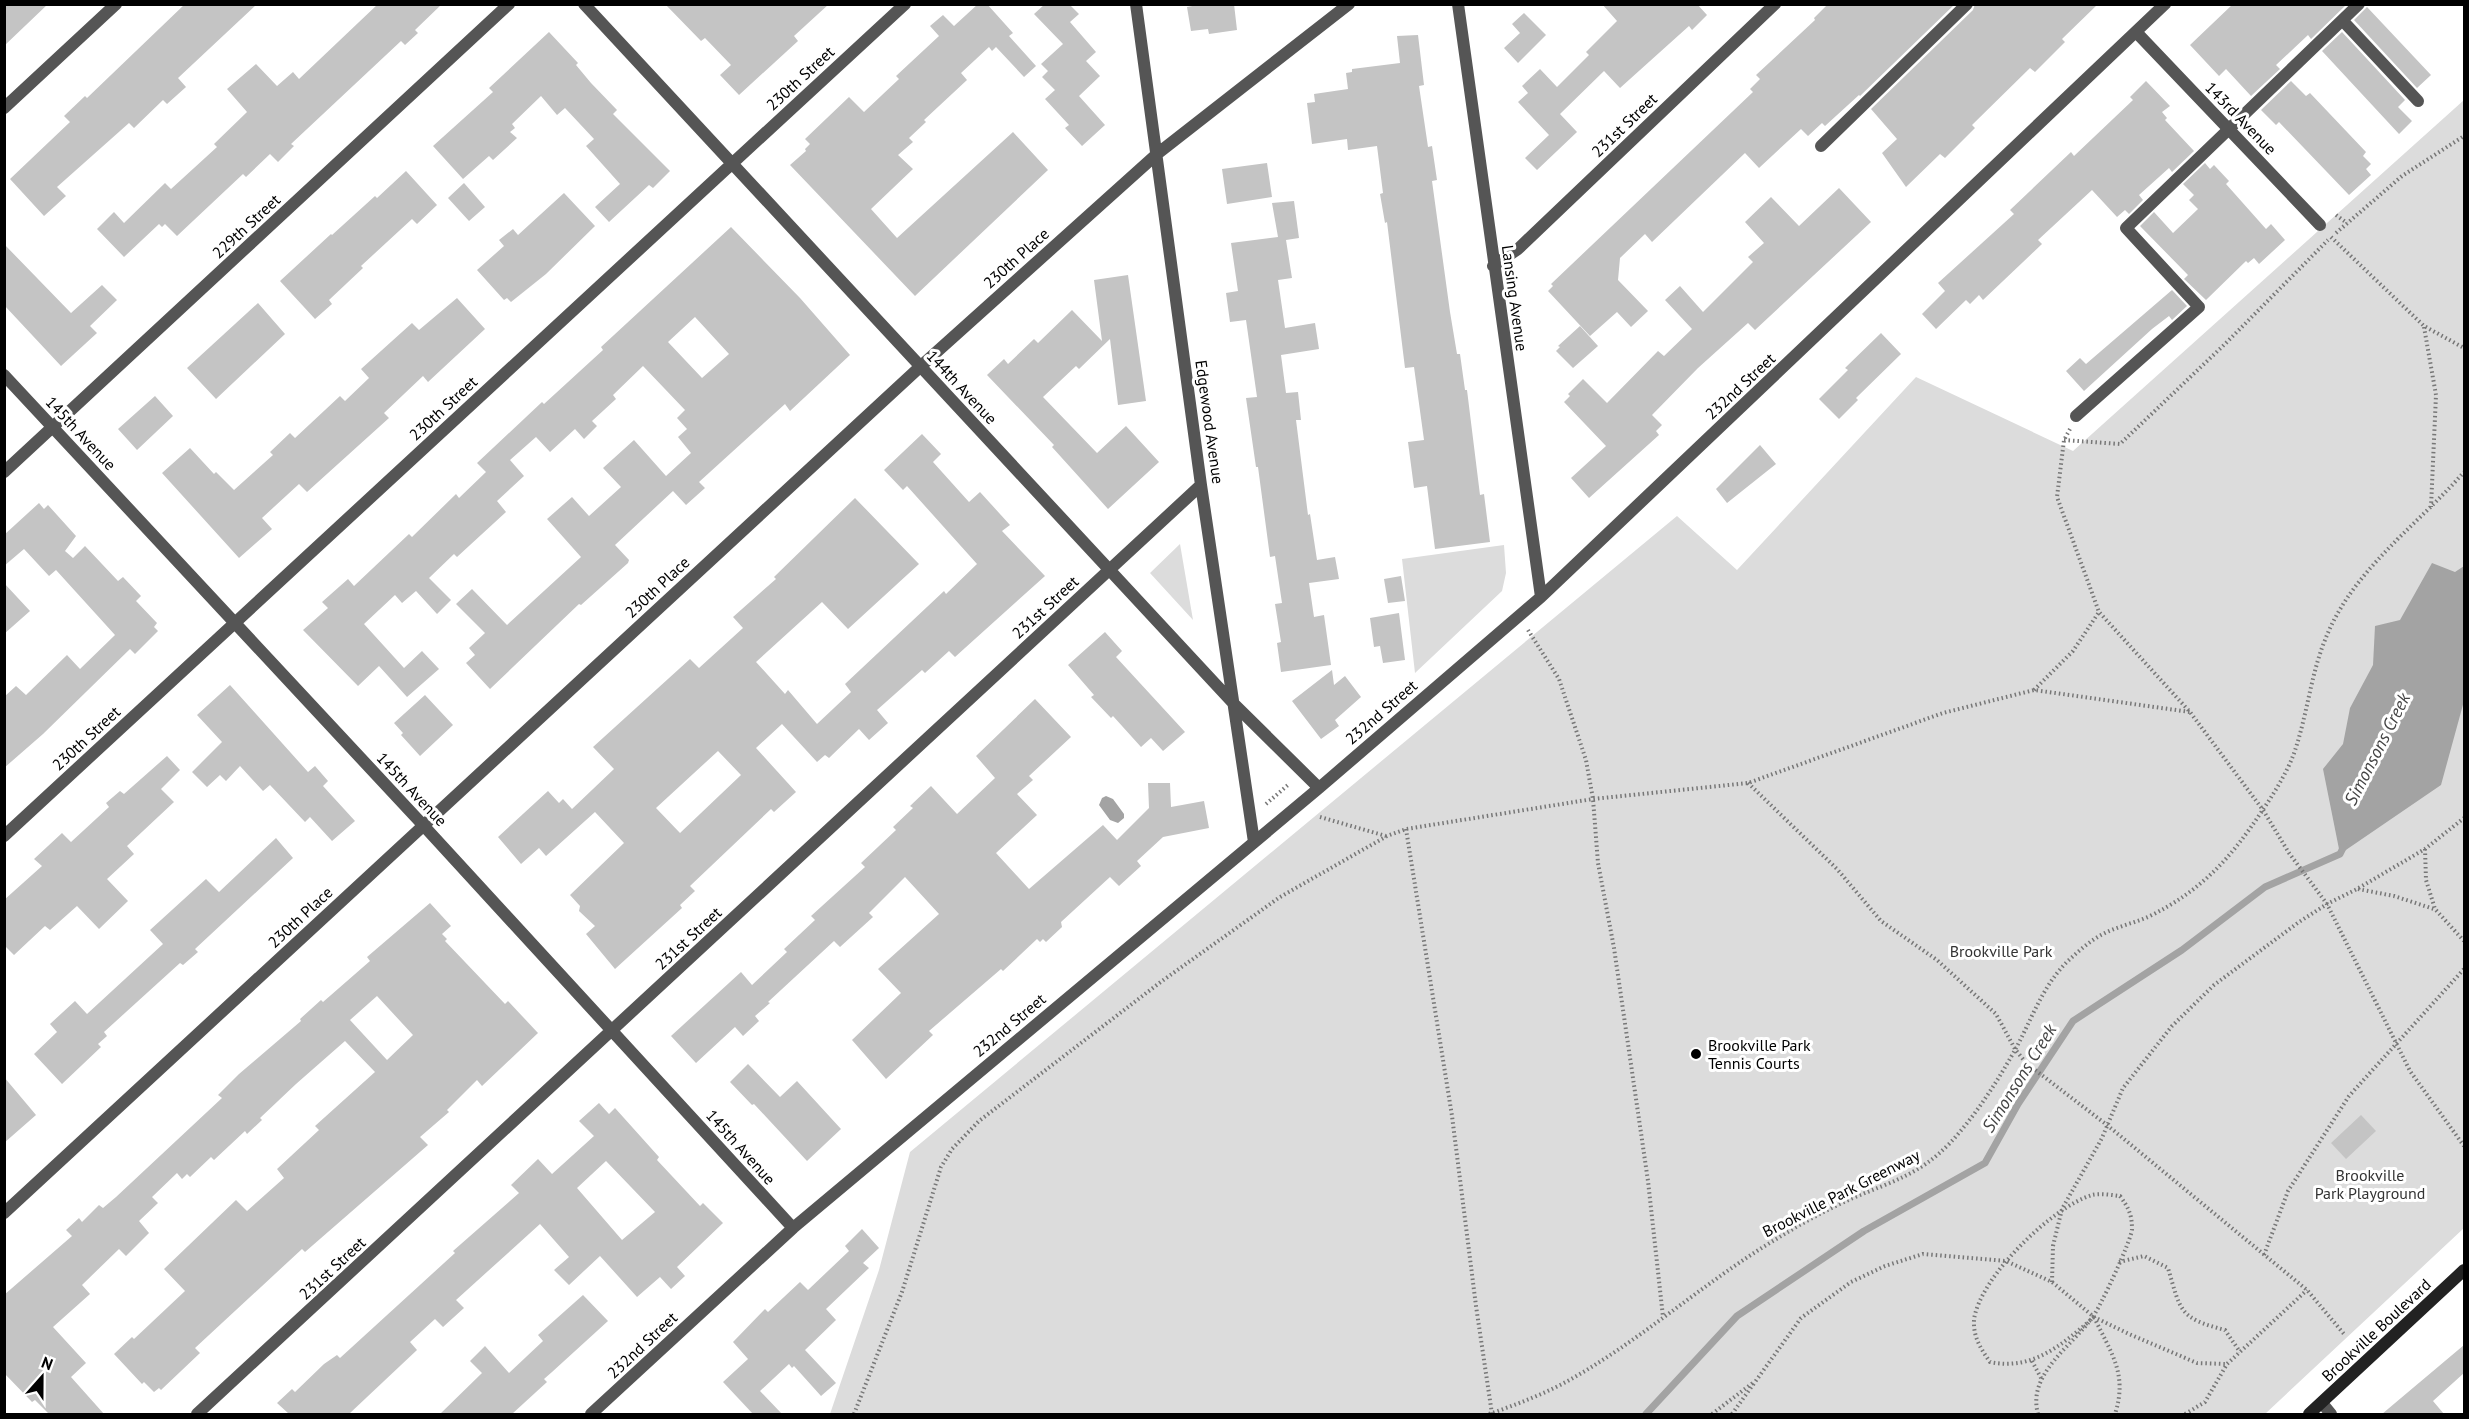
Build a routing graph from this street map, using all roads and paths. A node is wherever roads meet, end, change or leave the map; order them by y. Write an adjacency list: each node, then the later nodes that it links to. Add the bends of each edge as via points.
1 (116, 4): 15 (street)
2 (509, 4): 31 (street, 229th Street)
3 (584, 4): 20 (street, 144th Avenue)
4 (905, 4): 20 (street, 230th Street)
5 (1136, 4): 19 (street, Edgewood Avenue)
6 (1349, 4): 19 (street, 230th Place)
7 (1458, 4): 25 (street, Lansing Avenue)
8 (1775, 4): 25 (street, 231st Street, via 1518,249)
9 (1967, 4): 18 (street)
10 (2165, 4): 13 (street, 232nd Street)
11 (2359, 4): 12 (street)
12 (2343, 21): 14 (street); 16 (street)
13 (2137, 33): 16 (street, 143rd Avenue); 38 (street, 232nd Street)
14 (2418, 101)
15 (4, 108)
16 (2229, 130): 23 (street, 143rd Avenue); 30 (street, via 2126,228 2199,307)
17 (2464, 136): 22 (path, via 2402,176)
18 (1821, 146)
19 (1157, 154): 28 (street, 230th Place); 35 (street, Edgewood Avenue)
20 (732, 164): 28 (street, 144th Avenue); 41 (street, 230th Street)
21 (2336, 215): 22 (path)
22 (2347, 223): 24 (path)
23 (2320, 225): 24 (path)
24 (2331, 237): 26 (path); 32 (path, via 2120,444)
25 (1493, 266): 38 (street, Lansing Avenue)
26 (2424, 326): 27 (path); 36 (path, via 2436,395)
27 (2464, 348)
28 (921, 366): 37 (street, 144th Avenue); 53 (street, 230th Place)
29 (4, 375): 31 (street, 145th Avenue)
30 (2076, 416): 32 (path)
31 (53, 427): 33 (street, 229th Street); 41 (street, 145th Avenue)
32 (2064, 440): 39 (path, via 2057,497)
33 (4, 472)
34 (2464, 472): 36 (path, Brookville Park Greenway)
35 (1202, 485): 37 (street, 231st Street); 43 (street, Edgewood Avenue)
36 (2431, 508): 50 (path, Brookville Park Greenway, via 2385,549 2343,604 2325,639 2292,758)
37 (1109, 570): 43 (street, 144th Avenue); 64 (street, 231st Street)
38 (1541, 597): 40 (street, 232nd Street)
39 (2098, 612): 42 (path, via 2073,651); 44 (path)
40 (1519, 615): 47 (street, 232nd Street); 48 (path, via 1559,679 1586,760)
41 (234, 623): 53 (street, 145th Avenue); 55 (street, 230th Street)
42 (2034, 690): 44 (path); 45 (path, via 1943,713)
43 (1233, 704): 47 (street, 144th Avenue); 57 (street, Edgewood Avenue)
44 (2190, 712): 50 (path)
45 (1749, 783): 48 (path); 66 (path, via 1837,869 1881,921 1937,960 1996,1014)
46 (1288, 785): 49 (path)
47 (1319, 788): 57 (street, 232nd Street)
48 (1593, 799): 54 (path); 79 (path, via 1598,863 1648,1181)
49 (1263, 806)
50 (2263, 810): 60 (path); 66 (path, Brookville Park Greenway, via 2220,868 2195,889 2149,916 2102,934 2060,969)
51 (1320, 817): 56 (path)
52 (2464, 818): 58 (path)
53 (423, 825): 64 (street, 145th Avenue); 70 (street, 230th Place)
54 (1406, 829): 56 (path); 90 (path, via 1452,1116)
55 (4, 836)
56 (1387, 836): 89 (path, via 1280,897 1162,981 979,1121 952,1149 941,1167 902,1292)
57 (1254, 842): 71 (street, 232nd Street)
58 (2425, 849): 59 (path); 61 (path, via 2426,880)
59 (2357, 889): 60 (path); 61 (path)
60 (2327, 904): 65 (path); 67 (path, via 2214,985 2172,1026 2123,1088)
61 (2435, 909): 62 (path)
62 (2464, 941)
63 (2464, 969): 65 (path)
64 (612, 1030): 71 (street, 145th Avenue); 87 (street, 231st Street)
65 (2396, 1044): 68 (path, via 2410,1071); 72 (path, via 2349,1096 2288,1191)
66 (2015, 1049): 67 (path, via 2026,1063); 79 (path, Brookville Park Greenway, via 1974,1114 1924,1167 1777,1238)
67 (2107, 1125): 69 (path); 72 (path)
68 (2464, 1146)
69 (2062, 1209): 73 (path); 74 (path, via 2093,1195 2120,1196 2130,1209 2132,1232); 76 (path, via 2053,1246)
70 (4, 1213)
71 (793, 1228): 88 (street, 232nd Street)
72 (2264, 1255): 77 (path)
73 (2006, 1261): 76 (path); 82 (path, via 1984,1291 1974,1320 1977,1344 1990,1362 2005,1365); 84 (path, via 1923,1254 1851,1282 1801,1318)
74 (2119, 1262): 78 (path); 81 (path, via 2144,1256 2168,1268 2186,1316 2225,1330)
75 (2464, 1269): 86 (street, Brookville Boulevard)
76 (2052, 1282): 78 (path)
77 (2307, 1290): 80 (path); 81 (path)
78 (2094, 1317): 82 (path, via 2060,1347); 83 (path, via 2198,1363); 85 (path); 94 (path, via 2118,1367 2121,1396)
79 (1663, 1318): 90 (path, Brookville Park Greenway, via 1574,1377)
80 (2344, 1334)
81 (2240, 1352): 83 (path)
82 (2032, 1361): 85 (path)
83 (2226, 1364): 95 (path, via 2205,1401)
84 (1758, 1378): 91 (path); 92 (path)
85 (2041, 1378): 93 (path, via 2034,1402)
86 (2322, 1403): 96 (street, Brookville Boulevard); 97 (street)
87 (197, 1414)
88 (591, 1414)
89 (854, 1414)
90 (1491, 1414)
91 (1712, 1414)
92 (1732, 1414)
93 (2038, 1414)
94 (2115, 1414)
95 (2185, 1414)
96 (2309, 1414)
97 (2331, 1414)

